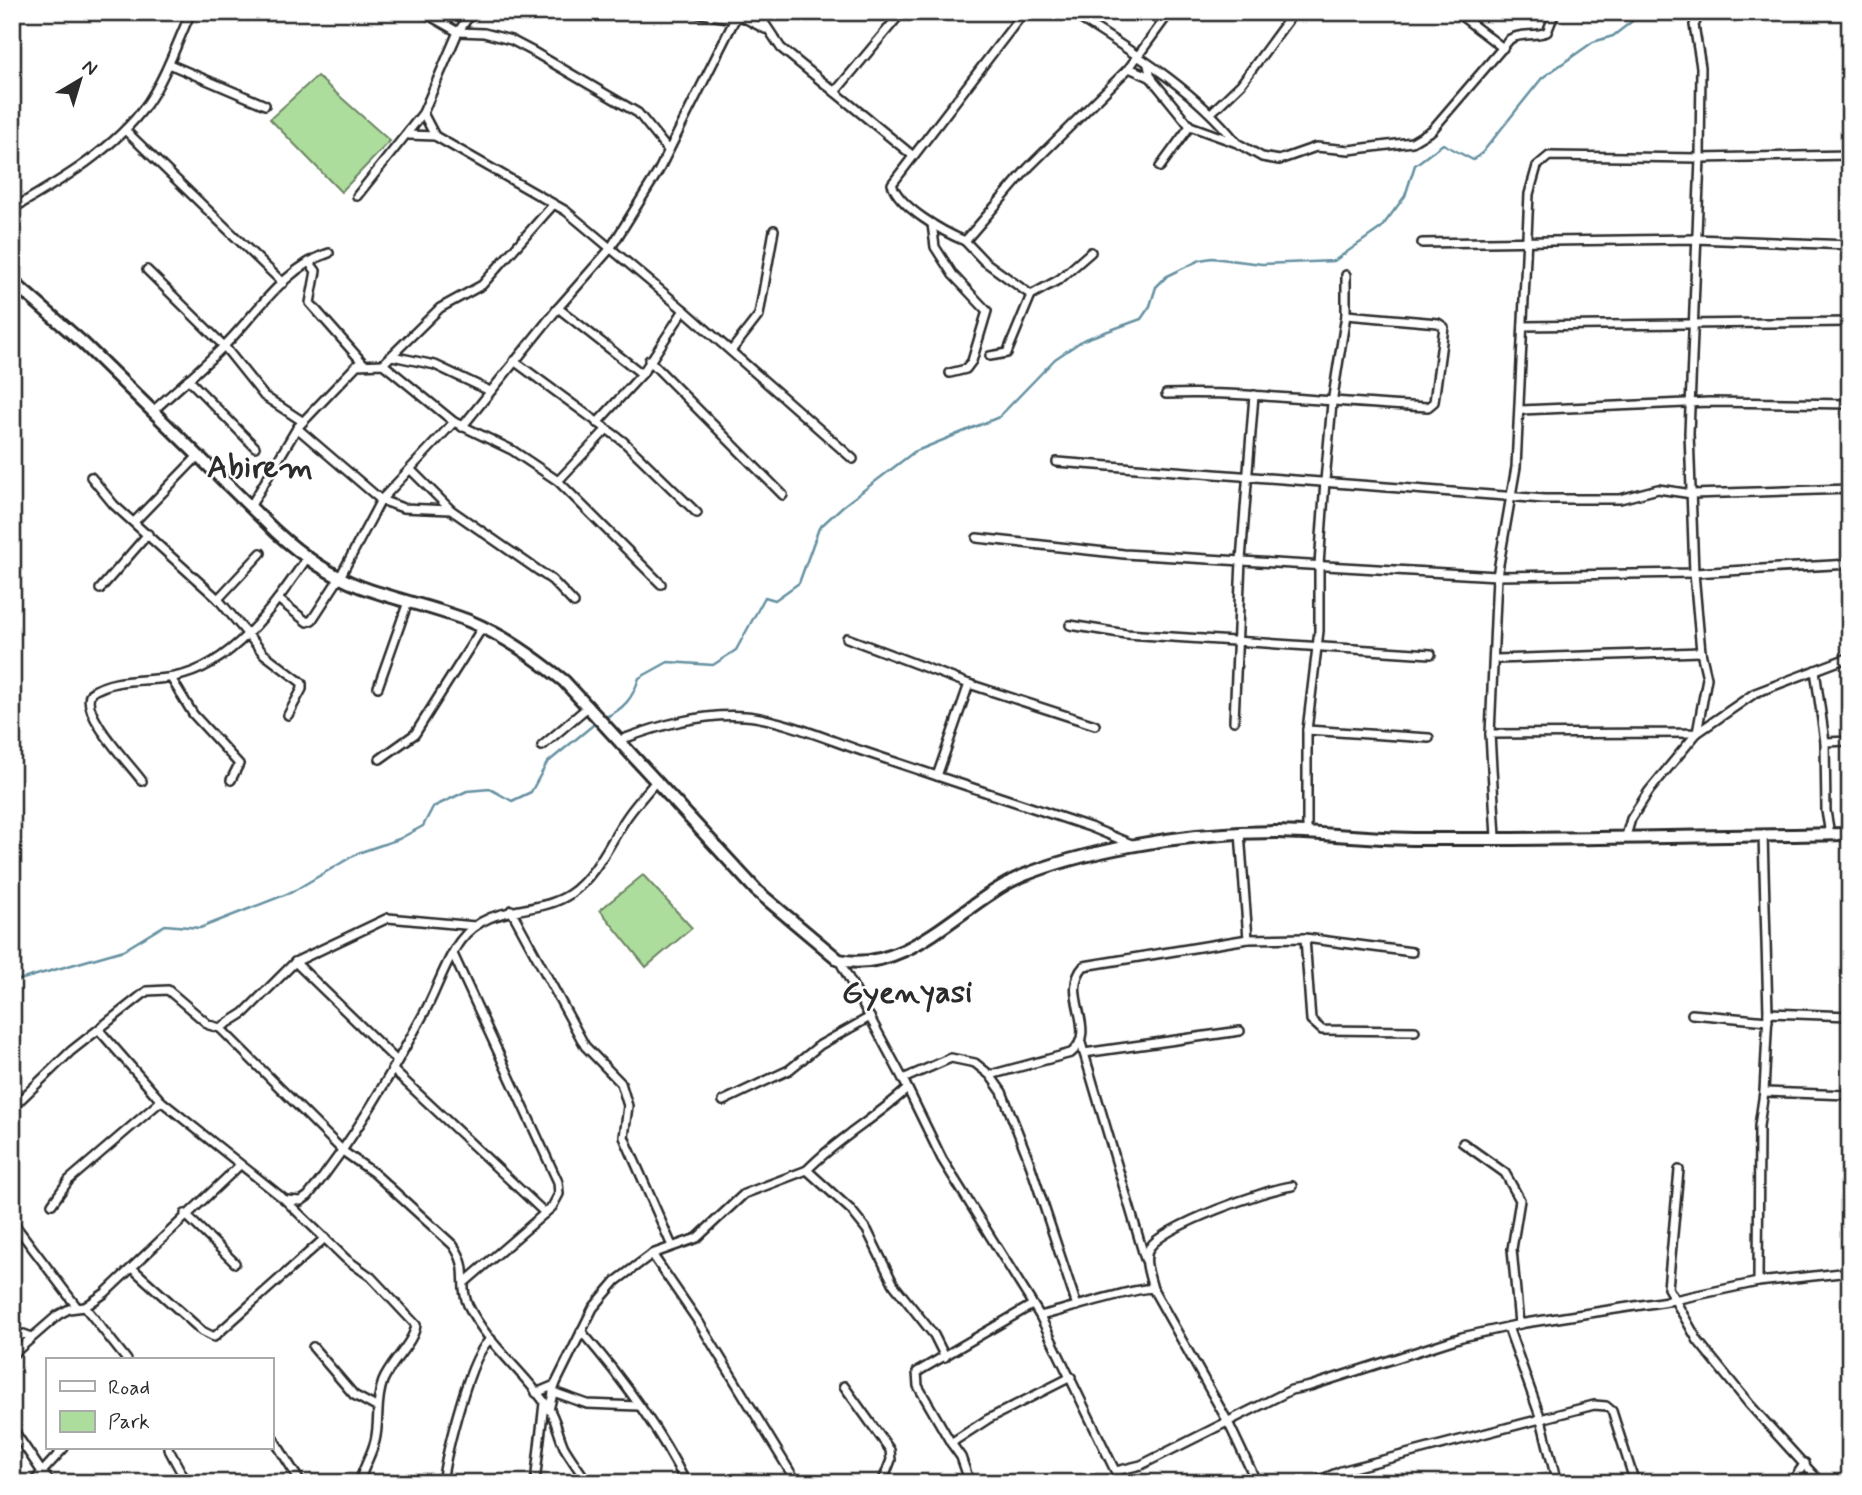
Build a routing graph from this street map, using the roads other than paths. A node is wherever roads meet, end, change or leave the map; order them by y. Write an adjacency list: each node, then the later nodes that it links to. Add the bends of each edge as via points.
1 (191, 12): 20 (street)
2 (423, 12): 17 (street)
3 (472, 12): 17 (street)
4 (689, 12): 15 (street)
5 (755, 12): 14 (street); 16 (street)
6 (902, 12): 25 (street)
7 (1024, 12): 35 (street)
8 (1070, 12): 19 (street)
9 (1170, 12): 19 (street)
10 (1294, 12): 27 (street, via 1241,84)
11 (1456, 12): 18 (street)
12 (1555, 12): 18 (street, via 1547,32 1518,35)
13 (1701, 12): 37 (street, via 1693,25 1701,67)
14 (744, 18): 15 (street); 16 (street)
15 (735, 19): 34 (street)
16 (766, 30): 25 (street)
17 (458, 32): 28 (street); 34 (street, via 484,33 532,51 638,113)
18 (1503, 48): 33 (street, via 1432,130 1412,142 1349,150 1316,147 1279,160 1262,157)
19 (1139, 57): 21 (street); 22 (street)
20 (169, 64): 26 (street); 30 (street, via 146,105)
21 (1148, 64): 23 (street); 24 (street)
22 (1129, 68): 23 (street); 45 (street, via 1028,168)
23 (1152, 78): 24 (street); 29 (street)
24 (1170, 81): 27 (street)
25 (835, 92): 35 (street)
26 (265, 105)
27 (1212, 112): 33 (street)
28 (423, 113): 31 (street); 32 (street)
29 (1190, 126): 33 (street); 38 (street)
30 (125, 130): 41 (street, via 77,169); 56 (street)
31 (409, 135): 32 (street); 39 (street)
32 (435, 136): 40 (street)
33 (1237, 143)
34 (668, 150): 49 (street)
35 (912, 155): 42 (street, via 893,188)
36 (1850, 155): 37 (street)
37 (1700, 158): 44 (street); 46 (street, via 1549,156 1537,166 1529,194)
38 (1160, 167)
39 (357, 197)
40 (553, 205): 49 (street); 66 (street, via 482,285 440,308)
41 (12, 209)
42 (932, 224): 45 (street); 72 (street, via 932,238 941,256 961,286 987,312 972,362 966,369)
43 (774, 230): 65 (street, via 759,315)
44 (1695, 239): 46 (street); 48 (street); 62 (street)
45 (965, 241): 57 (street)
46 (1528, 241): 47 (street); 63 (street)
47 (1422, 243)
48 (1850, 244)
49 (610, 249): 58 (street); 59 (street)
50 (1091, 251): 57 (street, via 1060,279)
51 (328, 253): 52 (street)
52 (309, 262): 56 (street); 70 (street, via 316,271 310,303)
53 (146, 270): 64 (street)
54 (1346, 275): 60 (street)
55 (12, 281): 82 (street)
56 (283, 283): 64 (street)
57 (1031, 295): 67 (street, via 1007,353)
58 (558, 308): 69 (street); 73 (street)
59 (684, 310): 65 (street); 68 (street)
60 (1346, 315): 78 (street); 78 (street, via 1444,327 1437,395 1428,407)
61 (1850, 322): 62 (street)
62 (1694, 323): 63 (street); 79 (street)
63 (1523, 326): 81 (street)
64 (224, 346): 74 (street); 85 (street, via 264,396)
65 (731, 351): 90 (street)
66 (392, 356): 71 (street); 75 (street, via 435,365)
67 (990, 356)
68 (649, 360): 73 (street); 99 (street)
69 (514, 361): 75 (street); 84 (street)
70 (363, 363): 71 (street); 85 (street)
71 (383, 364): 83 (street)
72 (950, 373)
73 (642, 374): 84 (street)
74 (188, 379): 82 (street); 88 (street)
75 (490, 391): 86 (street)
76 (1166, 394): 77 (street)
77 (1254, 395): 78 (street); 94 (street)
78 (1332, 403): 96 (street)
79 (1689, 403): 80 (street); 81 (street); 98 (street)
80 (1850, 404)
81 (1521, 410): 100 (street)
82 (153, 411): 89 (street)
83 (454, 422): 86 (street); 92 (street)
84 (597, 423): 87 (street)
85 (300, 425): 101 (street); 102 (street)
86 (462, 427): 95 (street, via 512,450)
87 (606, 430): 95 (street); 104 (street, via 640,456)
88 (255, 447)
89 (198, 456): 102 (street); 105 (street)
90 (853, 458)
91 (1057, 462): 94 (street)
92 (412, 471): 101 (street); 103 (street)
93 (91, 477): 105 (street, via 114,505)
94 (1247, 477): 96 (street); 110 (street)
95 (558, 481): 116 (street)
96 (1325, 481): 100 (street); 112 (street)
97 (1850, 489): 98 (street)
98 (1692, 494): 100 (street, via 1658,489 1611,499); 113 (street)
99 (783, 495)
100 (1511, 496): 114 (street)
101 (381, 500): 103 (street, via 403,508); 115 (street)
102 (250, 507): 109 (street)
103 (451, 510): 121 (street, via 551,580)
104 (696, 513)
105 (135, 521): 106 (street)
106 (148, 534): 117 (street); 118 (street)
107 (977, 538): 110 (street, via 1089,552)
108 (261, 553): 118 (street)
109 (307, 558): 115 (street); 119 (street)
110 (1241, 560): 112 (street); 126 (street)
111 (1850, 564): 113 (street)
112 (1319, 565): 114 (street); 127 (street)
113 (1694, 573): 114 (street); 128 (street)
114 (1497, 576): 131 (street)
115 (340, 577): 119 (street, via 310,622); 120 (street)
116 (661, 584)
117 (100, 589)
118 (218, 599): 124 (street)
119 (278, 599): 124 (street)
120 (408, 602): 123 (street); 135 (street)
121 (574, 603)
122 (1070, 625): 126 (street)
123 (482, 628): 136 (street, via 532,656); 148 (street, via 415,734)
124 (247, 634): 133 (street, via 208,664); 137 (street, via 264,654 302,683)
125 (847, 638): 134 (street)
126 (1237, 642): 127 (street); 138 (street)
127 (1317, 647): 129 (street); 140 (street)
128 (1701, 652): 131 (street); 141 (street, via 1707,678)
129 (1431, 654)
130 (1850, 657): 132 (street)
131 (1496, 659): 142 (street)
132 (1815, 670): 141 (street, via 1755,693); 146 (street)
133 (171, 678): 151 (street, via 192,714 240,764); 152 (street, via 108,684 87,699 93,719)
134 (969, 684): 139 (street); 149 (street)
135 (378, 687)
136 (589, 706): 144 (street); 147 (street)
137 (288, 715)
138 (1234, 720)
139 (1095, 725)
140 (1307, 730): 143 (street); 154 (street)
141 (1697, 733): 142 (street); 158 (street, via 1649,791)
142 (1490, 734): 159 (street)
143 (1429, 738)
144 (620, 740): 149 (street, via 685,720 748,716); 150 (street)
145 (1850, 741): 146 (street)
146 (1825, 742): 155 (street)
147 (541, 746)
148 (380, 759)
149 (937, 776): 160 (street)
150 (657, 779): 161 (street, via 573,892 560,900); 167 (street, via 757,891)
151 (231, 780)
152 (142, 781)
153 (1240, 834): 154 (street); 160 (street); 164 (street)
154 (1307, 834): 159 (street)
155 (1830, 834): 156 (street); 157 (street)
156 (1850, 834)
157 (1763, 835): 158 (street); 172 (street)
158 (1626, 836): 159 (street)
159 (1496, 837)
160 (1134, 845): 167 (street, via 1022,876 914,946 886,957 855,963)
161 (511, 910): 162 (street); 201 (street, via 584,1046 621,1083 628,1106 624,1137)
162 (475, 926): 166 (street); 168 (street, via 388,918)
163 (1305, 938): 164 (street); 165 (street); 176 (street, via 1311,1020 1316,1026 1335,1032)
164 (1248, 939): 177 (street, via 1084,966 1073,990 1084,1036)
165 (1412, 952)
166 (453, 954): 179 (street); 197 (street, via 558,1182 557,1201)
167 (839, 960): 171 (street)
168 (295, 962): 173 (street, via 244,1013); 179 (street)
169 (1692, 1014): 172 (street)
170 (1850, 1016): 172 (street)
171 (870, 1017): 182 (street); 187 (street, via 820,1045 789,1070)
172 (1768, 1017): 184 (street)
173 (220, 1028): 174 (street, via 209,1025 161,988 147,991); 190 (street)
174 (99, 1030): 186 (street); 188 (street)
175 (1240, 1031): 178 (street)
176 (1415, 1031)
177 (1081, 1043): 178 (street); 181 (street, via 1071,1054)
178 (1084, 1053): 203 (street)
179 (396, 1060): 180 (street)
180 (392, 1069): 190 (street); 197 (street)
181 (990, 1075): 182 (street, via 975,1063 951,1058); 212 (street, via 1002,1092 1028,1158)
182 (903, 1079): 183 (street)
183 (907, 1089): 192 (street, via 881,1113 833,1143); 211 (street, via 942,1159)
184 (1764, 1093): 185 (street); 208 (street, via 1759,1126)
185 (1850, 1096)
186 (161, 1101): 191 (street); 196 (street, via 69,1181)
187 (723, 1101)
188 (12, 1108)
189 (1463, 1143): 215 (street, via 1505,1173 1520,1200 1512,1249)
190 (344, 1152): 195 (street, via 302,1201); 207 (street, via 453,1245 461,1257)
191 (240, 1165): 195 (street); 198 (street)
192 (807, 1170): 201 (street, via 744,1194 696,1238); 223 (street, via 852,1210 867,1230 894,1285 934,1335)
193 (1679, 1170): 210 (street, via 1668,1269 1668,1288)
194 (1292, 1186): 203 (street, via 1173,1228 1149,1248)
195 (284, 1199): 200 (street)
196 (51, 1204)
197 (545, 1213): 207 (street)
198 (185, 1214): 204 (street); 205 (street)
199 (12, 1221): 213 (street)
200 (325, 1238): 205 (street, via 214,1337); 231 (street, via 371,1277 416,1325 393,1361)
201 (672, 1246): 202 (street)
202 (652, 1255): 217 (street, via 605,1293); 253 (street)
203 (1145, 1259): 209 (street)
204 (235, 1263)
205 (132, 1268): 213 (street)
206 (1850, 1272): 208 (street)
207 (465, 1282): 220 (street, via 468,1306)
208 (1758, 1282): 210 (street)
209 (1153, 1289): 212 (street, via 1138,1288); 234 (street)
210 (1674, 1300): 215 (street); 240 (street, via 1698,1341)
211 (1032, 1305): 214 (street); 223 (street)
212 (1077, 1306): 214 (street)
213 (81, 1307): 218 (street, via 58,1315); 224 (street)
214 (1040, 1317): 225 (street)
215 (1520, 1324): 216 (street)
216 (1508, 1327): 233 (street); 234 (street, via 1291,1390)
217 (582, 1331): 227 (street); 230 (street)
218 (32, 1337): 219 (street, via 24,1334); 222 (street)
219 (12, 1339)
220 (491, 1339): 228 (street); 249 (street, via 480,1348 472,1370)
221 (313, 1347): 231 (street, via 354,1395)
222 (12, 1355)
223 (945, 1357): 237 (street, via 917,1372 918,1385)
224 (125, 1358)
225 (1070, 1377): 237 (street); 241 (street)
226 (844, 1387): 254 (street, via 890,1450)
227 (554, 1389): 228 (street); 230 (street, via 587,1404); 232 (street)
228 (536, 1393): 229 (street)
229 (544, 1402): 232 (street); 250 (street)
230 (638, 1406): 252 (street)
231 (376, 1407): 248 (street, via 376,1438)
232 (549, 1410): 251 (street, via 565,1447)
233 (1541, 1419): 257 (street, via 1341,1471); 258 (street); 259 (street, via 1606,1406 1612,1411)
234 (1228, 1422): 241 (street, via 1141,1465); 256 (street)
235 (12, 1428): 242 (street)
236 (273, 1438): 247 (street)
237 (951, 1443): 243 (street)
238 (62, 1450): 242 (street)
239 (169, 1450): 246 (street)
240 (1805, 1463): 260 (street); 261 (street)
241 (1116, 1471): 255 (street)
242 (42, 1472): 244 (street); 245 (street)
243 (970, 1482)
244 (33, 1483)
245 (51, 1483)
246 (187, 1483)
247 (301, 1483)
248 (359, 1483)
249 (442, 1483)
250 (535, 1483)
251 (589, 1483)
252 (686, 1483)
253 (797, 1483)
254 (883, 1483)
255 (1121, 1483)
256 (1257, 1483)
257 (1313, 1483)
258 (1557, 1483)
259 (1635, 1483)
260 (1791, 1483)
261 (1821, 1483)

